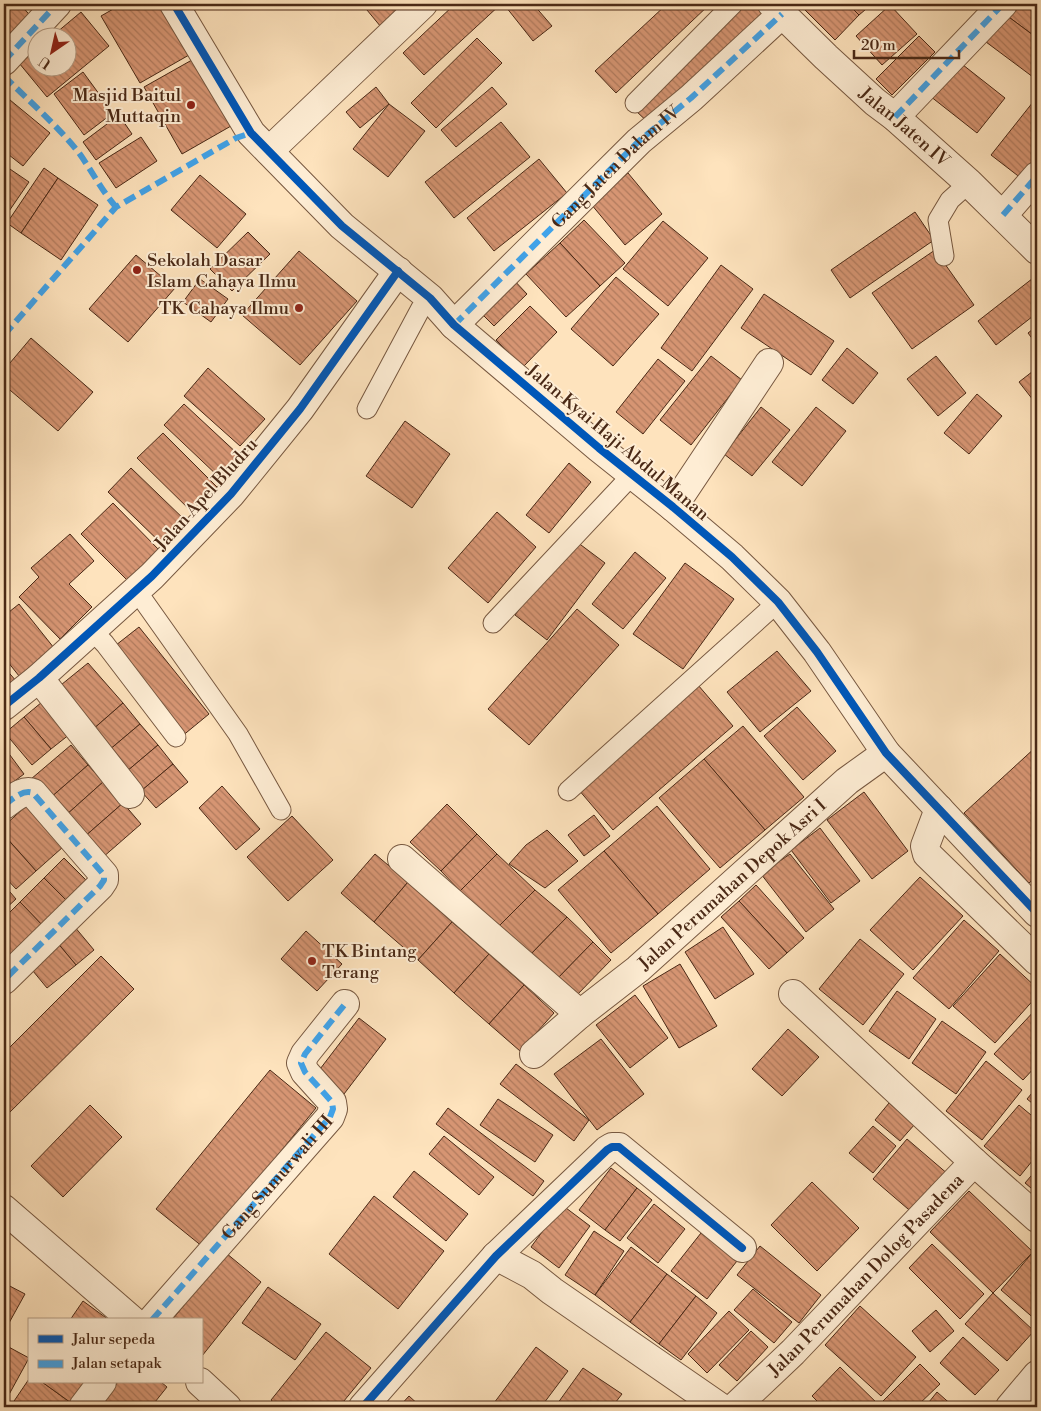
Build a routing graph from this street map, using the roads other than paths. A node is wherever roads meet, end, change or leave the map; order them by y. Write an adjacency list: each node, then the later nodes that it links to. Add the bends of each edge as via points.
1 (57, 4): 7 (street)
2 (174, 4): 10 (street, Jalan Kyai Haji Abdul Manan, via 251,133)
3 (423, 4): 10 (street)
4 (733, 4): 8 (lane)
5 (1003, 4): 9 (street)
6 (777, 9): 9 (street, Jalan Jaten IV, via 875,102); 18 (street, Gang Jaten Dalam IV, via 691,98 639,141)
7 (4, 61)
8 (635, 103)
9 (896, 117): 12 (street, Jalan Jaten IV)
10 (269, 151): 16 (street, Jalan Kyai Haji Abdul Manan, via 342,226)
11 (1037, 176): 13 (street)
12 (970, 182): 13 (street, Jalan Jaten IV); 15 (lane, via 950,200 938,220)
13 (1003, 215): 14 (street, Jalan Jaten IV)
14 (1037, 250)
15 (944, 256)
16 (398, 271): 17 (street, Jalan Kyai Haji Abdul Manan); 23 (street, Jalan Apel Bludru, via 300,409 231,494)
17 (430, 298): 18 (street, Jalan Kyai Haji Abdul Manan); 20 (lane, via 421,308)
18 (454, 325): 21 (street, Jalan Kyai Haji Abdul Manan)
19 (769, 363): 22 (street)
20 (366, 408)
21 (632, 474): 22 (street, Jalan Kyai Haji Abdul Manan); 25 (lane)
22 (673, 507): 24 (street, Jalan Kyai Haji Abdul Manan, via 732,557)
23 (136, 590): 26 (street, Jalan Apel Bludru); 35 (lane, via 238,734)
24 (778, 602): 30 (street, Jalan Kyai Haji Abdul Manan, via 817,652); 31 (lane)
25 (493, 623)
26 (92, 630): 27 (street, Jalan Apel Bludru); 29 (lane)
27 (39, 678): 28 (street, Jalan Apel Bludru); 32 (street)
28 (4, 706)
29 (176, 737)
30 (886, 753): 34 (street, Jalan Kyai Haji Abdul Manan); 42 (street, Jalan Perumahan Depok Asri I, via 847,781 638,969)
31 (568, 791)
32 (130, 794)
33 (4, 805): 39 (street, via 24,792 33,793 104,875 104,880)
34 (939, 809): 37 (street, Jalan Kyai Haji Abdul Manan); 38 (street, via 924,846 927,854)
35 (281, 810)
36 (402, 858): 42 (street)
37 (1037, 913)
38 (1037, 961)
39 (4, 980)
40 (793, 994): 44 (street, Jalan Perumahan Dolog Pasadena)
41 (345, 1004): 50 (street, Gang Sumurwali III, via 301,1063 304,1072 332,1102 330,1117)
42 (580, 1014): 43 (street, Jalan Perumahan Depok Asri I)
43 (534, 1054)
44 (974, 1162): 46 (street, Jalan Perumahan Dolog Pasadena); 58 (street, Jalan Perumahan Dolog Pasadena, via 793,1352)
45 (4, 1209): 49 (street)
46 (1037, 1218)
47 (742, 1248): 48 (street, via 619,1147 612,1147)
48 (496, 1256): 56 (street); 57 (street, via 532,1275)
49 (130, 1318)
50 (154, 1318)
51 (1037, 1375): 59 (street)
52 (100, 1384): 54 (street)
53 (202, 1384): 55 (street)
54 (83, 1407)
55 (227, 1407)
56 (363, 1407)
57 (720, 1407)
58 (735, 1407)
59 (1010, 1407)

